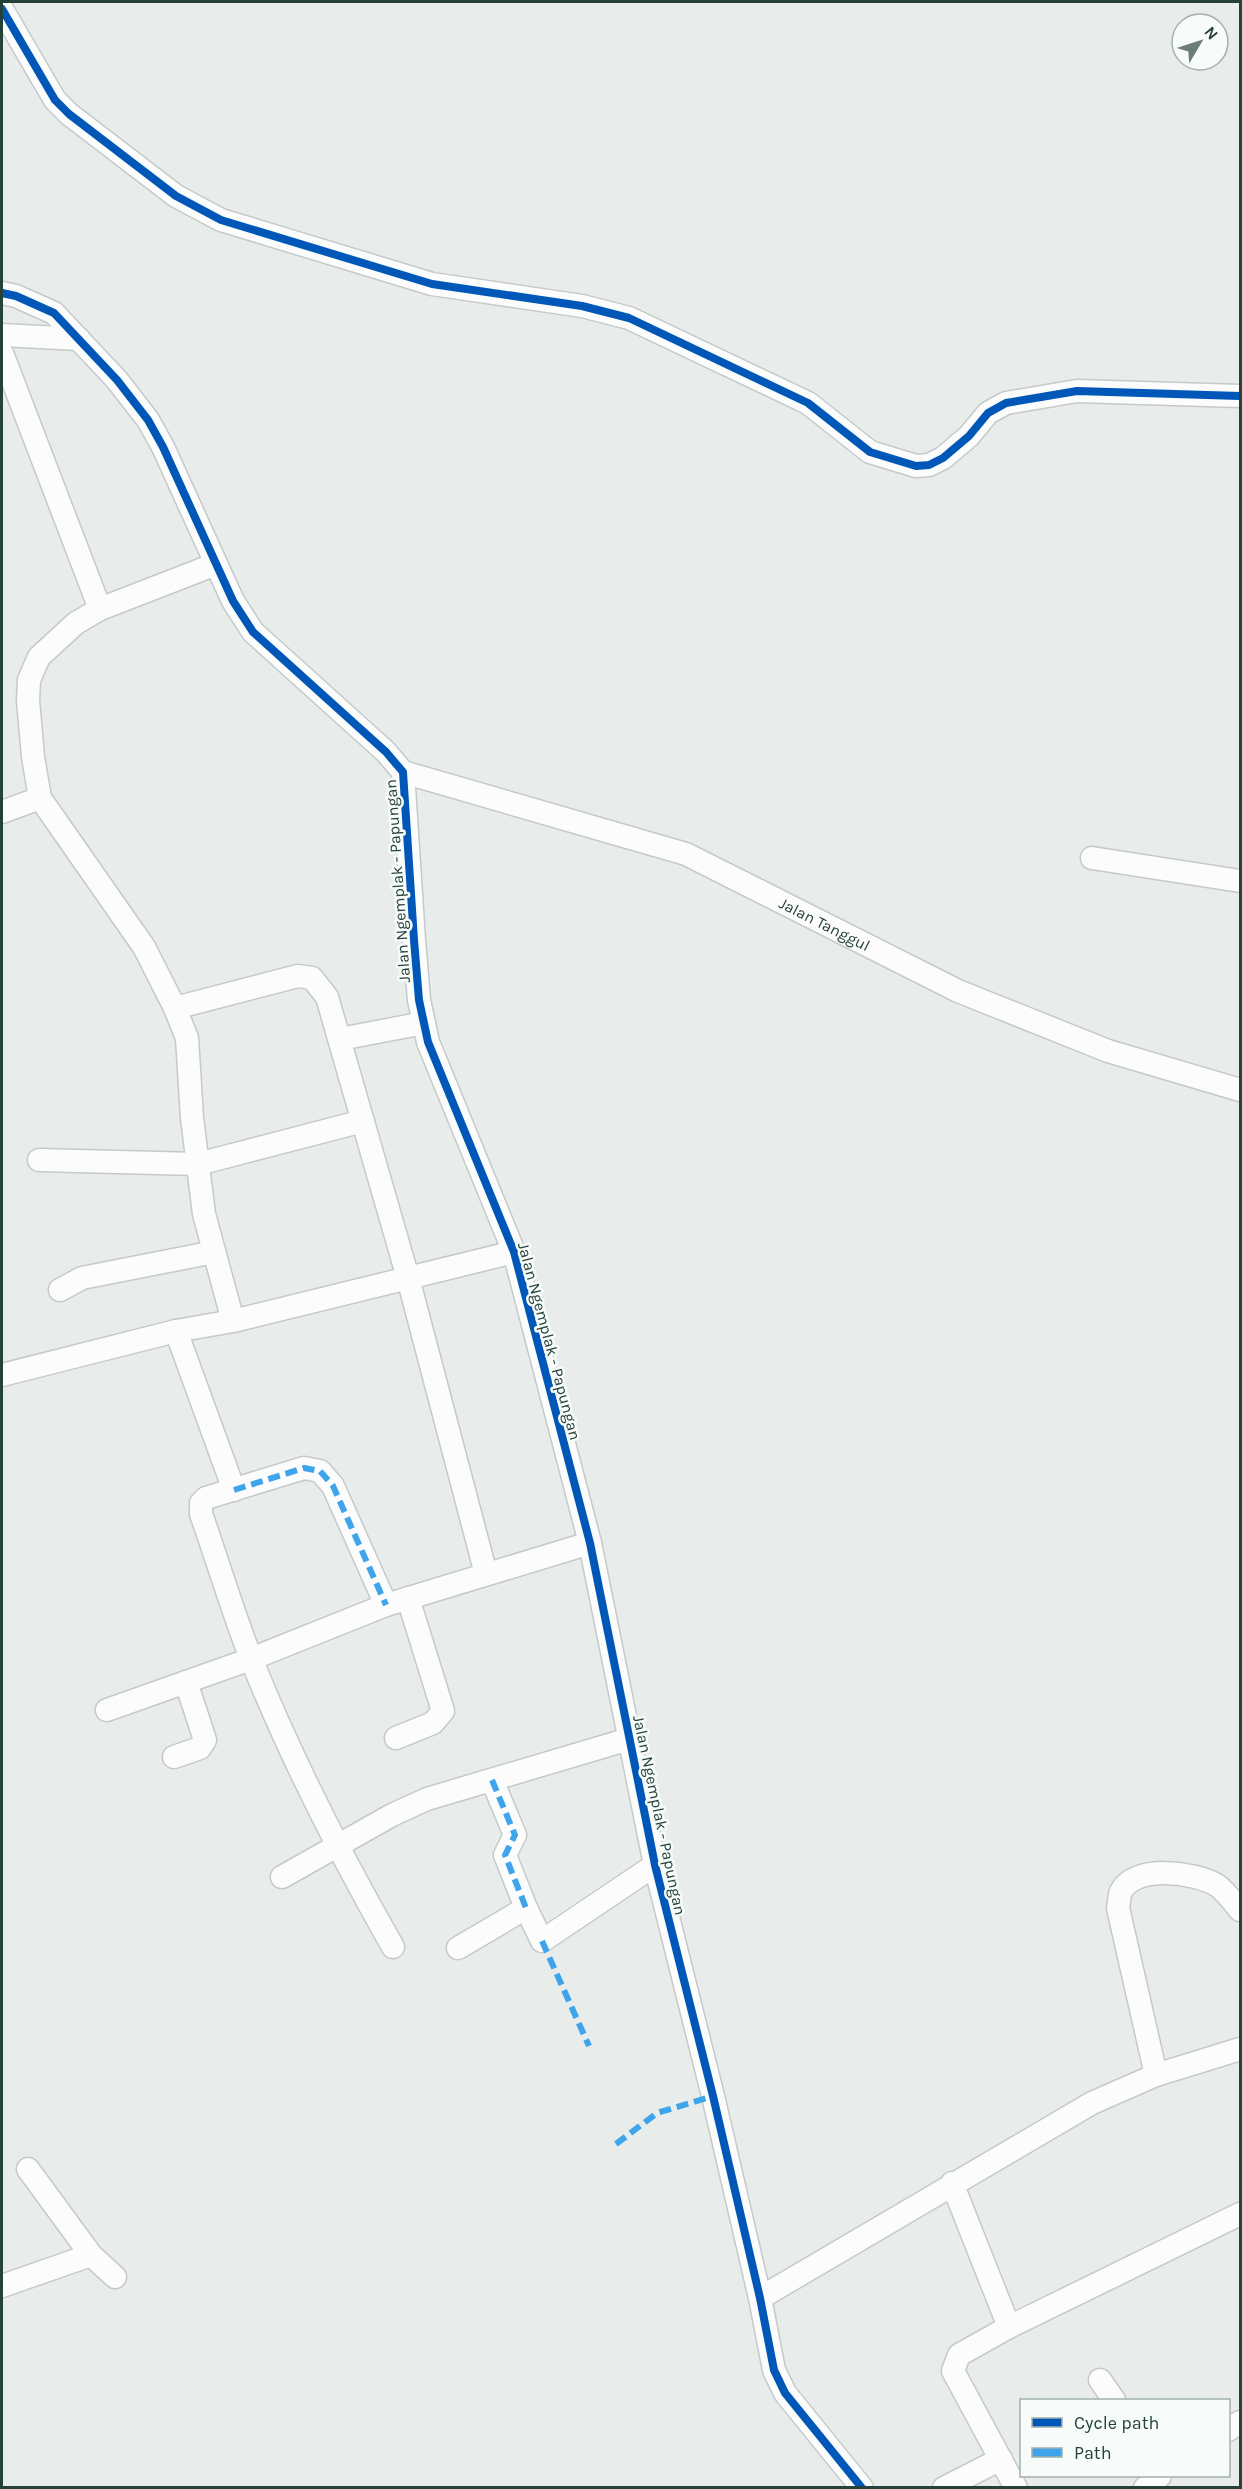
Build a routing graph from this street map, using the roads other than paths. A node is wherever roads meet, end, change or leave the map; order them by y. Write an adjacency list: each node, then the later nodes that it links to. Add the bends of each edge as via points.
1 (2, 9): 6 (street, via 55,100 198,210 432,284 582,306 629,318 808,403 870,452 898,461 929,465 1006,403 1077,391)
2 (2, 293): 3 (street, Jalan Ngemplak - Papungan, via 16,296)
3 (67, 326): 4 (street); 7 (street, Jalan Ngemplak - Papungan, via 148,420)
4 (2, 335)
5 (2, 353): 8 (street)
6 (1240, 396)
7 (216, 564): 8 (street); 9 (street, Jalan Ngemplak - Papungan, via 253,632 386,752)
8 (100, 609): 10 (street, via 76,623 39,657 29,680 33,757)
9 (403, 772): 15 (street, Jalan Ngemplak - Papungan, via 414,940); 17 (street, Jalan Tanggul, via 686,854 958,991 1108,1050)
10 (40, 798): 11 (street); 14 (street, via 144,947)
11 (2, 812)
12 (1092, 858): 13 (street)
13 (1240, 881)
14 (175, 1008): 16 (street, via 298,976 312,978 327,997); 20 (street, via 187,1038)
15 (424, 1023): 16 (street); 22 (street, Jalan Ngemplak - Papungan, via 428,1042)
16 (339, 1039): 18 (street)
17 (1240, 1090)
18 (363, 1121): 20 (street); 23 (street)
19 (39, 1160): 20 (street)
20 (198, 1164): 21 (street, via 204,1214)
21 (214, 1252): 24 (street, via 82,1278); 25 (street)
22 (514, 1252): 23 (street); 29 (street, Jalan Ngemplak - Papungan)
23 (408, 1278): 25 (street); 30 (street)
24 (60, 1290)
25 (233, 1321): 26 (street)
26 (176, 1331): 27 (street); 28 (street)
27 (2, 1375)
28 (234, 1490): 31 (street, via 304,1468 320,1471 333,1486); 32 (street, via 206,1498 201,1503 201,1514)
29 (590, 1543): 30 (street); 36 (street, Jalan Ngemplak - Papungan)
30 (486, 1575): 31 (street)
31 (397, 1602): 32 (street); 35 (street, via 443,1711 433,1723)
32 (251, 1659): 33 (street); 39 (street)
33 (186, 1682): 34 (street); 37 (street, via 205,1740 200,1748)
34 (107, 1710)
35 (396, 1738)
36 (629, 1739): 38 (street); 40 (street, Jalan Ngemplak - Papungan)
37 (174, 1757)
38 (492, 1780): 39 (street, via 411,1806); 42 (street, via 515,1835 505,1855)
39 (336, 1846): 41 (street); 44 (street)
40 (655, 1865): 42 (street, via 542,1941); 54 (street, Jalan Ngemplak - Papungan)
41 (282, 1877)
42 (526, 1908): 45 (street)
43 (1240, 1910): 47 (street, via 1219,1887 1199,1876 1147,1875 1130,1882 1120,1893 1118,1908)
44 (393, 1947)
45 (458, 1948)
46 (1240, 2049): 47 (street)
47 (1156, 2075): 49 (street, via 1092,2103)
48 (28, 2169): 51 (street)
49 (952, 2183): 54 (street); 55 (street)
50 (1240, 2214): 55 (street)
51 (91, 2255): 52 (street); 53 (street)
52 (115, 2277)
53 (2, 2286)
54 (760, 2298): 60 (street, Jalan Ngemplak - Papungan, via 779,2382)
55 (1009, 2327): 58 (street, via 965,2349 953,2371)
56 (1100, 2380): 57 (street)
57 (1113, 2399)
58 (1001, 2459): 61 (street); 62 (street)
59 (1158, 2477): 63 (street)
60 (862, 2487)
61 (944, 2487)
62 (1016, 2487)
63 (1145, 2487)

